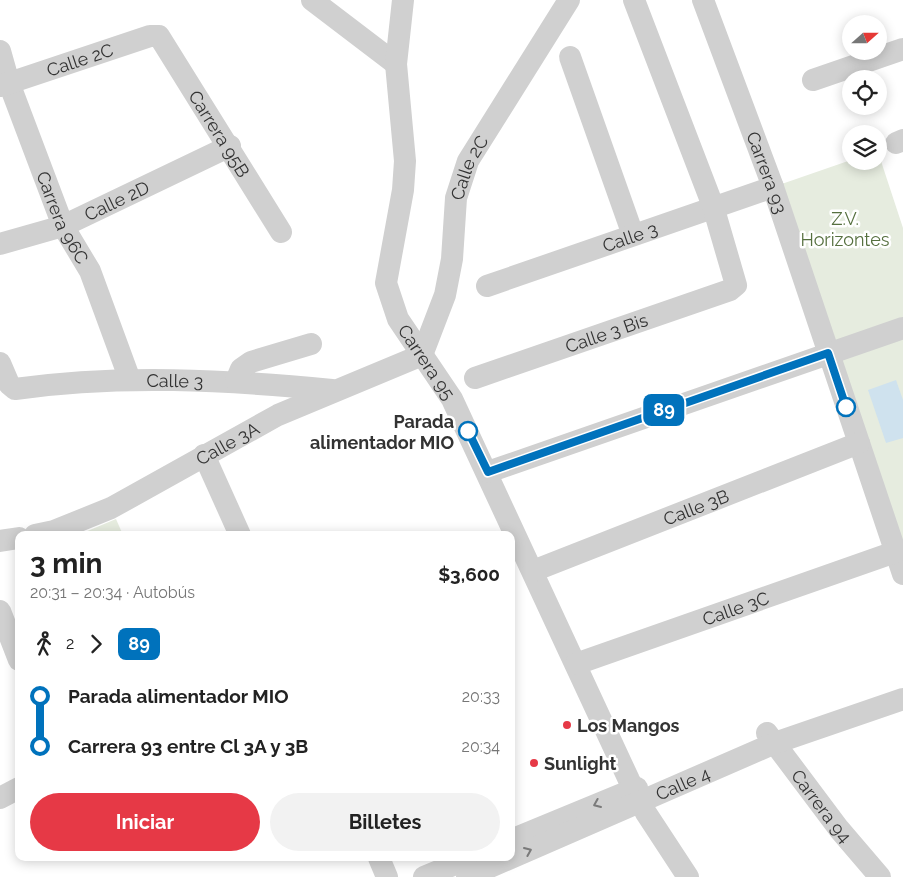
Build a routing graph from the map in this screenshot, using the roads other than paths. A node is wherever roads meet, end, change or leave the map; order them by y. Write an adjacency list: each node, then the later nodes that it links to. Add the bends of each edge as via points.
1 (312, 0): 10 (street)
2 (403, 0): 10 (street, Carrera 95)
3 (569, 0): 24 (street, Calle 2C, via 468,161 456,198 452,259 445,295)
4 (634, 0): 15 (street)
5 (703, 0): 14 (street, Carrera 93)
6 (159, 36): 12 (street, Calle 2C, via 150,36); 13 (street, Carrera 95B)
7 (903, 49): 11 (street)
8 (0, 51): 12 (street, Carrera 96C)
9 (570, 57): 18 (street)
10 (396, 64): 24 (street, Carrera 95, via 405,160 403,190 386,283 398,319)
11 (813, 80)
12 (4, 85): 16 (street, Carrera 96C)
13 (230, 146): 16 (street, Calle 2D); 17 (street, Carrera 95B)
14 (773, 187): 15 (street, Calle 3); 23 (street, Carrera 93)
15 (713, 206): 18 (street, Calle 3); 26 (street, Calle 3 Bis, via 736,285 730,290)
16 (63, 226): 19 (street, Calle 2D); 27 (street, Carrera 96C, via 90,271)
17 (281, 232)
18 (633, 235): 20 (street, Calle 3)
19 (0, 244)
20 (487, 286)
21 (903, 328): 23 (street)
22 (311, 344): 28 (street, via 251,362 241,369)
23 (828, 353): 30 (street, Carrera 93); 32 (street)
24 (422, 355): 29 (street, Calle 3A); 32 (street, Carrera 95, via 452,398)
25 (0, 363): 27 (street, Calle 3, via 9,384 15,389)
26 (476, 378)
27 (130, 380): 28 (street, Calle 3)
28 (236, 381): 29 (street, Calle 3)
29 (335, 390): 31 (street, Calle 3A, via 278,415)
30 (859, 443): 39 (street, Carrera 93); 40 (street, Calle 3B)
31 (204, 455): 33 (street, Calle 3A, via 111,508); 34 (street)
32 (488, 472): 35 (street, Carrera 95)
33 (54, 531)
34 (238, 531)
35 (510, 531)
36 (15, 539): 37 (street)
37 (0, 541)
38 (516, 547): 40 (street, Carrera 95)
39 (895, 552): 41 (street, Carrera 93); 44 (street, Calle 3C)
40 (533, 571): 44 (street, Carrera 95)
41 (903, 574)
42 (0, 611): 43 (street)
43 (15, 650)
44 (576, 664): 49 (street, Carrera 95)
45 (903, 683): 47 (street, Calle 4)
46 (903, 699): 47 (street, Calle 4)
47 (770, 738): 49 (street, Calle 4); 60 (street, Carrera 94)
48 (15, 790): 50 (street)
49 (637, 796): 51 (street, Calle 4, one-way to 51); 52 (street, Calle 4, one-way to 49); 59 (street, Carrera 95)
50 (0, 798)
51 (515, 839)
52 (515, 854)
53 (379, 861): 56 (street)
54 (463, 861): 57 (street)
55 (501, 861): 58 (street, Calle 4, one-way to 55)
56 (387, 877)
57 (424, 877)
58 (467, 877)
59 (688, 877)
60 (880, 877)

